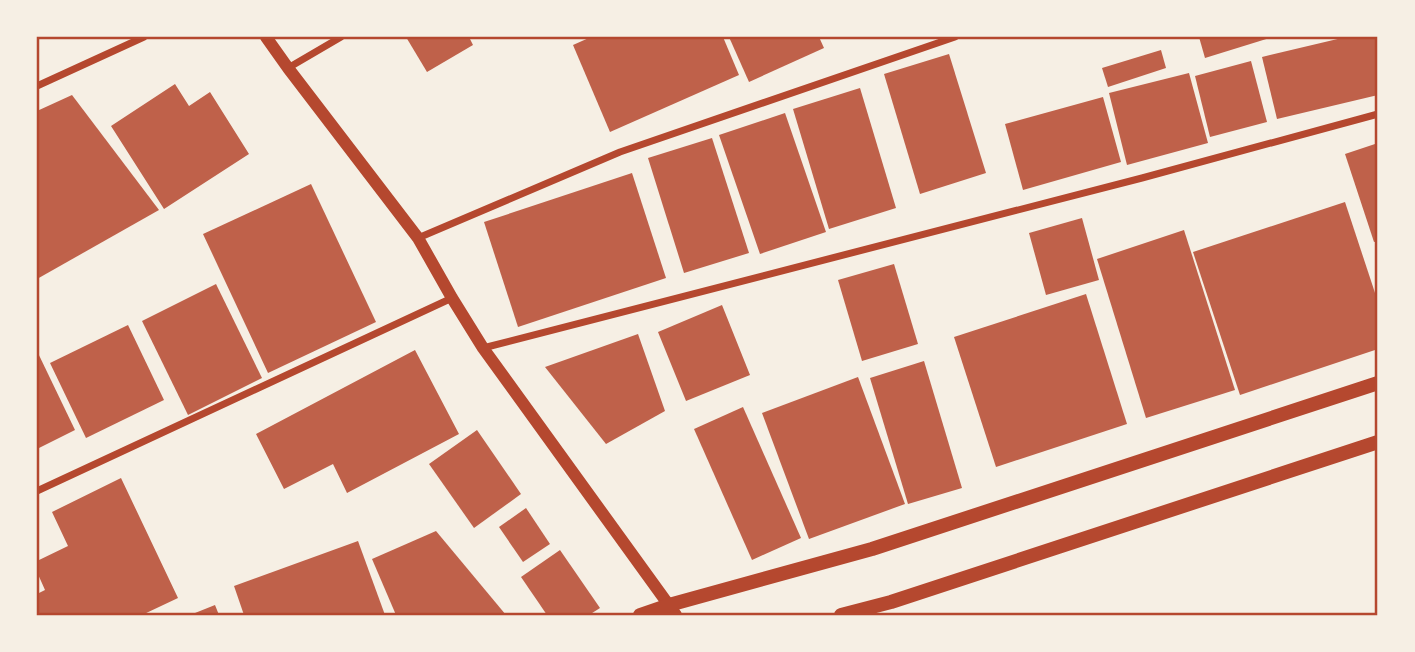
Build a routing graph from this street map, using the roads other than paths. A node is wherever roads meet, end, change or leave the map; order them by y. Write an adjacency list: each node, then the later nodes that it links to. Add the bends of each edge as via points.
1 (144, 37): 6 (street)
2 (266, 37): 5 (street)
3 (341, 37): 5 (street)
4 (955, 37): 8 (street, via 620,152)
5 (288, 68): 8 (street)
6 (37, 86)
7 (1378, 114): 10 (street)
8 (418, 238): 9 (street)
9 (452, 298): 10 (street); 13 (street)
10 (483, 348): 14 (street)
11 (1378, 383): 14 (main road)
12 (1378, 442): 16 (main road)
13 (37, 491)
14 (673, 610): 15 (main road)
15 (640, 615)
16 (841, 615)

